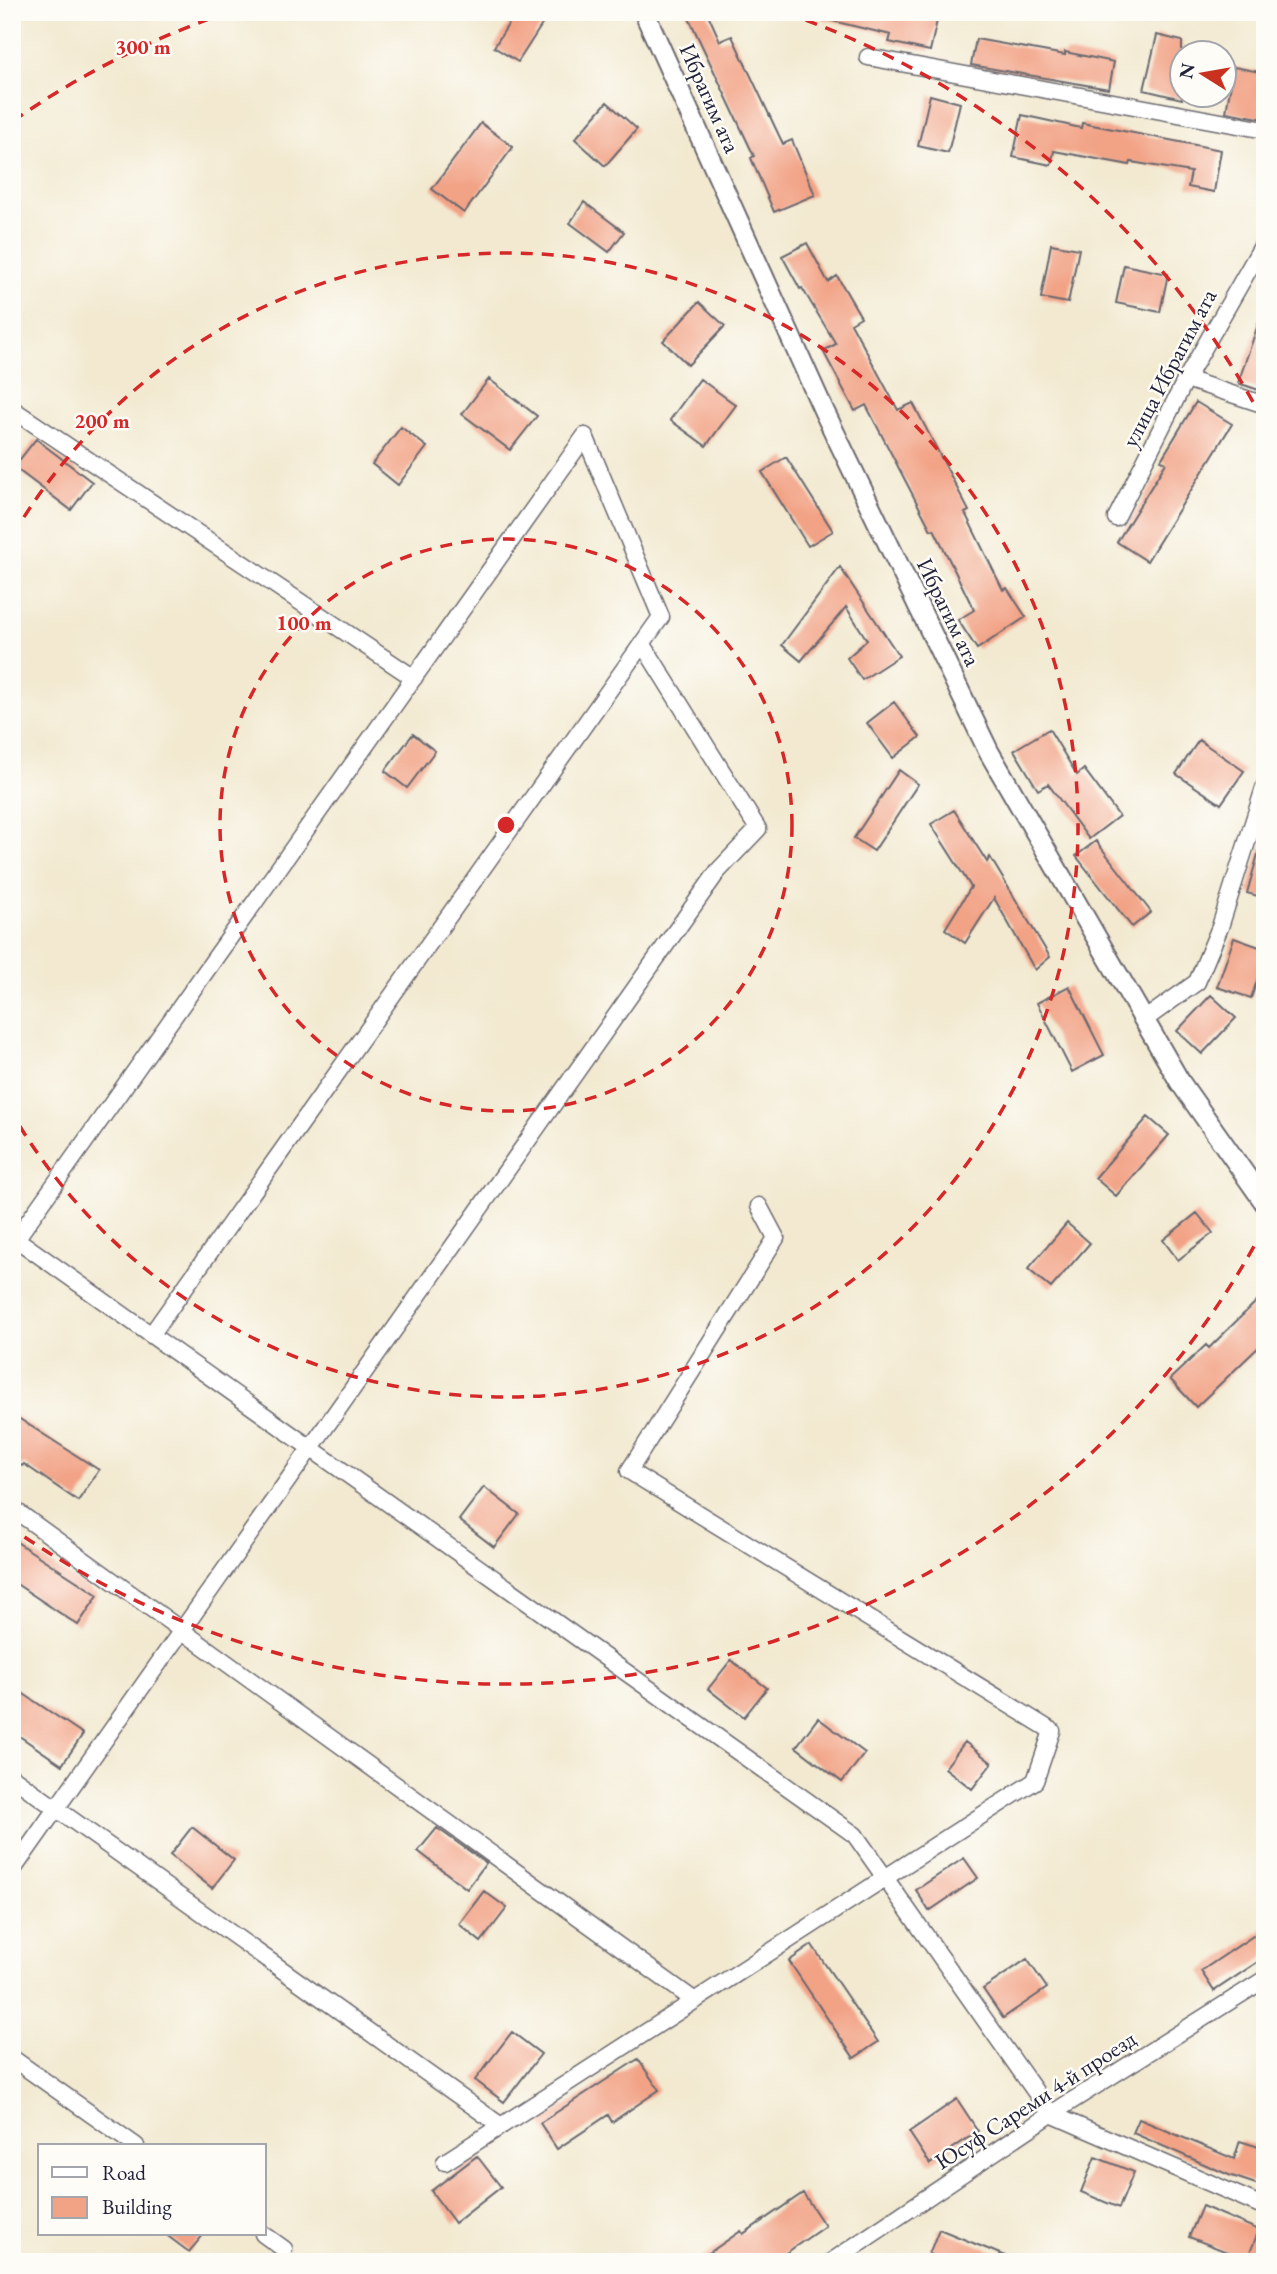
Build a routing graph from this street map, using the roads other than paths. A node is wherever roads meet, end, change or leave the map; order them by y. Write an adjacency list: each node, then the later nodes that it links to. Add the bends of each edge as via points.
1 (644, 12): 12 (street, Ибрагим ата, via 824,411 989,752)
2 (867, 57): 3 (street)
3 (1265, 130)
4 (1265, 241): 5 (street, улица Ибрагим ата)
5 (1186, 379): 6 (street); 8 (street, улица Ибрагим ата)
6 (1265, 405)
7 (12, 409): 10 (street)
8 (1116, 519)
9 (642, 643): 10 (street, via 661,617 585,436); 16 (street); 17 (street, via 758,829 718,871)
10 (414, 678): 15 (street)
11 (1265, 785): 12 (street, via 1220,927 1197,982)
12 (1144, 1020): 13 (street, Ибрагим ата, via 1180,1082)
13 (1265, 1203)
14 (759, 1206): 23 (street, via 776,1238 629,1471 1052,1731 1035,1781)
15 (14, 1238): 16 (street)
16 (151, 1335): 17 (street)
17 (311, 1448): 19 (street); 23 (street, via 855,1835)
18 (12, 1508): 19 (street)
19 (183, 1630): 21 (street); 25 (street)
20 (12, 1777): 21 (street)
21 (57, 1809): 22 (street); 28 (street)
22 (12, 1871)
23 (885, 1878): 25 (street); 27 (street)
24 (1265, 1979): 27 (street, Юсуф Сареми 4-й проезд)
25 (695, 2001): 28 (street)
26 (12, 2058): 29 (street)
27 (1051, 2114): 31 (street); 34 (street, Юсуф Сареми 4-й проезд)
28 (501, 2126): 30 (street)
29 (133, 2144)
30 (445, 2162)
31 (1265, 2207)
32 (266, 2236): 33 (street)
33 (284, 2249)
34 (831, 2262)

